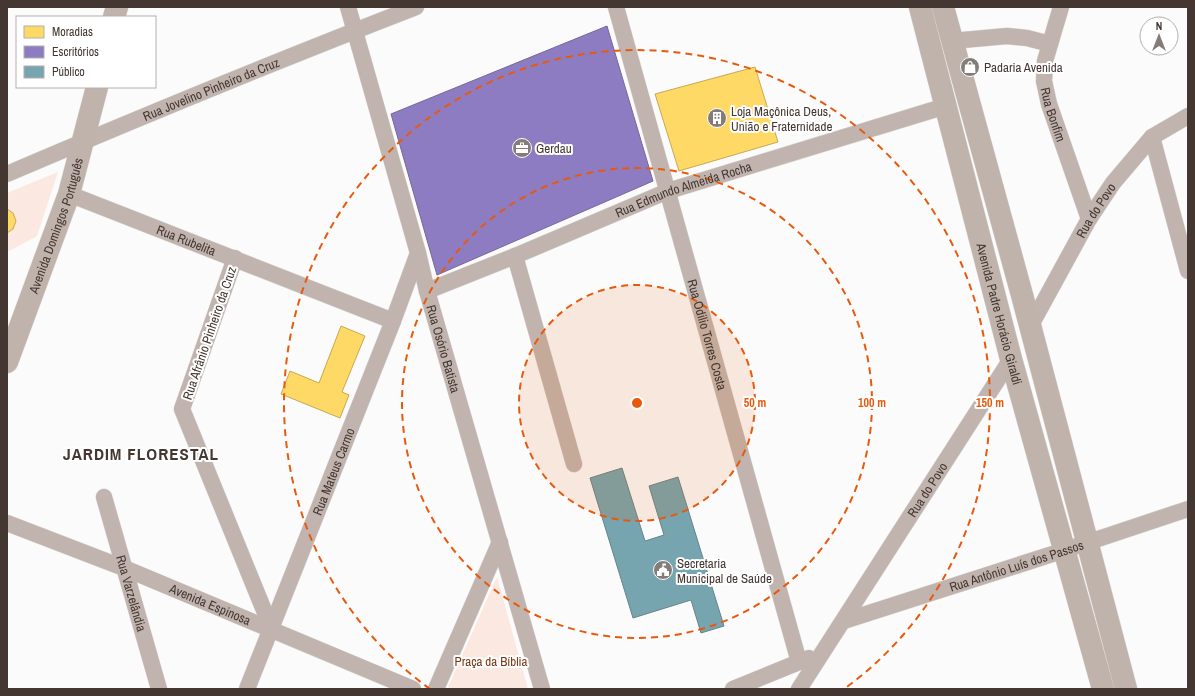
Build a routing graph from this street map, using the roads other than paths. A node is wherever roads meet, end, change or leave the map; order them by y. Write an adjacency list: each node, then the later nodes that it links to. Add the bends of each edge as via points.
1 (348, 7): 7 (street, Rua Osório Batista)
2 (416, 7): 7 (street, Rua Jovelino Pinheiro da Cruz)
3 (616, 7): 16 (street, Rua Odilio Torres Costa)
4 (920, 7): 11 (street, Avenida Padre Horácio Giraldi)
5 (944, 7): 8 (street, Avenida Padre Horácio Giraldi)
6 (1061, 7): 9 (street, Rua Bonfim)
7 (355, 31): 14 (street, Rua Jovelino Pinheiro da Cruz); 19 (street, Rua Osório Batista)
8 (952, 41): 9 (street, via 1007,36); 25 (street, Avenida Padre Horácio Giraldi)
9 (1050, 44): 18 (street, Rua Bonfim, via 1045,61 1044,82 1049,104)
10 (97, 88): 14 (street, Avenida Domingos Português)
11 (946, 106): 16 (street, Rua Edmundo Almeida Rocha); 26 (street, Avenida Padre Horácio Giraldi)
12 (1188, 116): 13 (street, Rua do Povo)
13 (1152, 137): 18 (street, Rua do Povo, via 1114,183); 22 (street)
14 (83, 142): 15 (street, Rua Jovelino Pinheiro da Cruz); 17 (street, Avenida Domingos Português)
15 (7, 174)
16 (668, 191): 20 (street, Rua Edmundo Almeida Rocha); 39 (street, Rua Odilio Torres Costa)
17 (69, 194): 21 (street, Rua Rubelita); 27 (street, Avenida Domingos Português)
18 (1089, 219): 25 (street, Rua do Povo)
19 (418, 253): 23 (street, Rua Osório Batista); 24 (street, Rua Mateus Carmo)
20 (515, 256): 23 (street, Rua Edmundo Almeida Rocha); 28 (street)
21 (235, 258): 24 (street, Rua Rubelita); 37 (street, Rua Afrânio Pinheiro da Cruz, via 182,409)
22 (1188, 272)
23 (428, 291): 32 (street, Rua Osório Batista)
24 (393, 321): 37 (street, Rua Mateus Carmo)
25 (1030, 327): 33 (street, Avenida Padre Horácio Giraldi)
26 (1011, 359): 34 (street, Avenida Padre Horácio Giraldi); 36 (street, Rua do Povo)
27 (7, 362)
28 (574, 464)
29 (104, 497): 35 (street, Rua Varzelândia)
30 (1188, 508): 33 (street, Rua Antônio Luís dos Passos)
31 (7, 523): 35 (street, Avenida Espinosa)
32 (500, 542): 44 (street); 45 (street, Rua Osório Batista)
33 (1087, 543): 34 (street, Rua Antônio Luís dos Passos); 48 (street, Avenida Padre Horácio Giraldi)
34 (1064, 550): 36 (street, Rua Antônio Luís dos Passos); 47 (street, Avenida Padre Horácio Giraldi)
35 (124, 568): 37 (street, Avenida Espinosa); 41 (street, Rua Varzelândia)
36 (844, 621): 38 (street, Rua do Povo)
37 (272, 630): 42 (street, Rua Mateus Carmo); 43 (street, Avenida Espinosa)
38 (822, 653): 39 (street); 40 (street, Rua do Povo)
39 (800, 662): 46 (street)
40 (802, 687)
41 (159, 689)
42 (247, 689)
43 (413, 689)
44 (436, 689)
45 (542, 689)
46 (732, 689)
47 (1103, 689)
48 (1126, 689)

